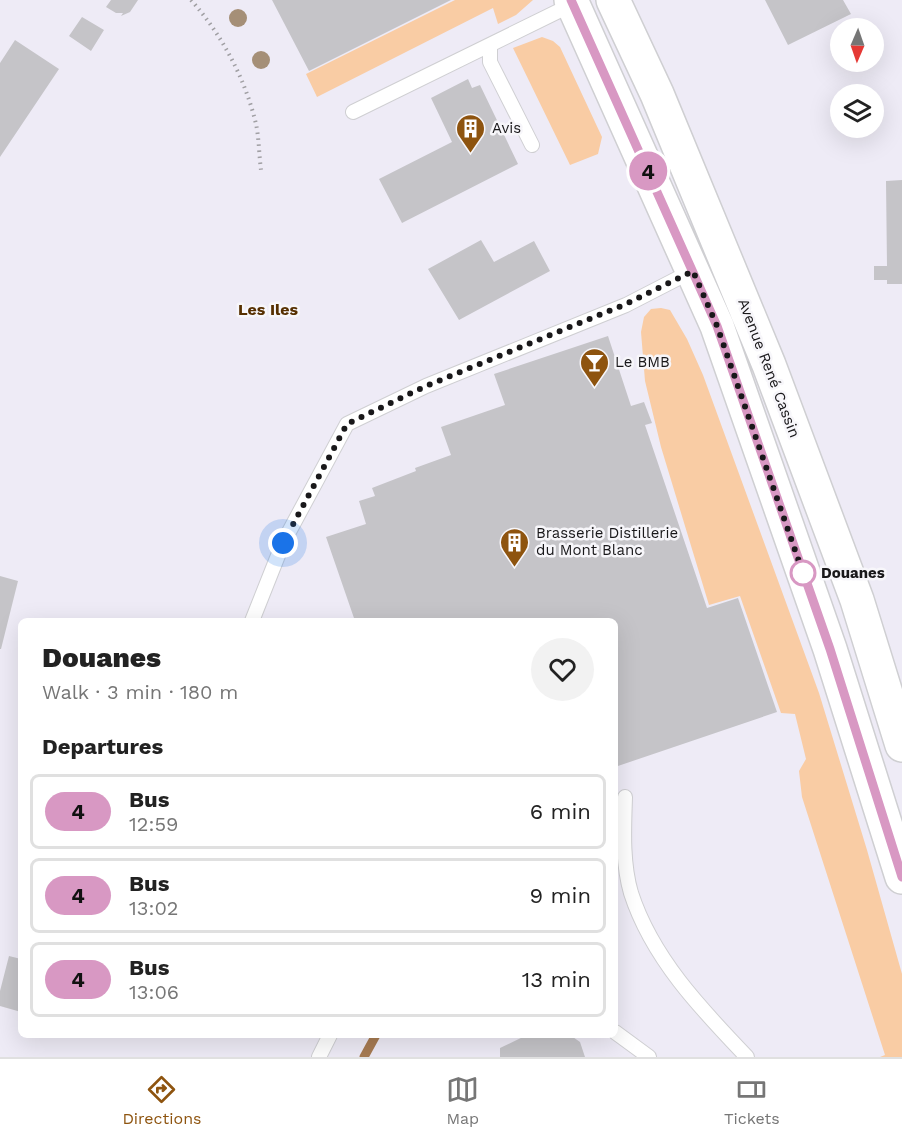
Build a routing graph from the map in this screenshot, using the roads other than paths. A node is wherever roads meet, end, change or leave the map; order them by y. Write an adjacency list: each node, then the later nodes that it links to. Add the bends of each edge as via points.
1 (613, 0): 6 (main road, Avenue René Cassin, via 657,94)
2 (572, 2): 3 (lane); 6 (main road, Avenue René Cassin)
3 (490, 45): 4 (lane); 5 (lane, via 490,62)
4 (353, 112)
5 (532, 145)
6 (708, 265): 7 (lane, via 347,424 283,543); 8 (main road, Avenue René Cassin, via 769,365 857,600); 10 (main road, Avenue René Cassin, via 717,326 830,649)
7 (253, 618)
8 (902, 745)
9 (625, 796): 15 (lane, via 624,849 631,892 656,950 702,1011)
10 (902, 878)
11 (618, 1034): 14 (lane)
12 (328, 1038): 13 (lane)
13 (319, 1057)
14 (650, 1057)
15 (747, 1057)

